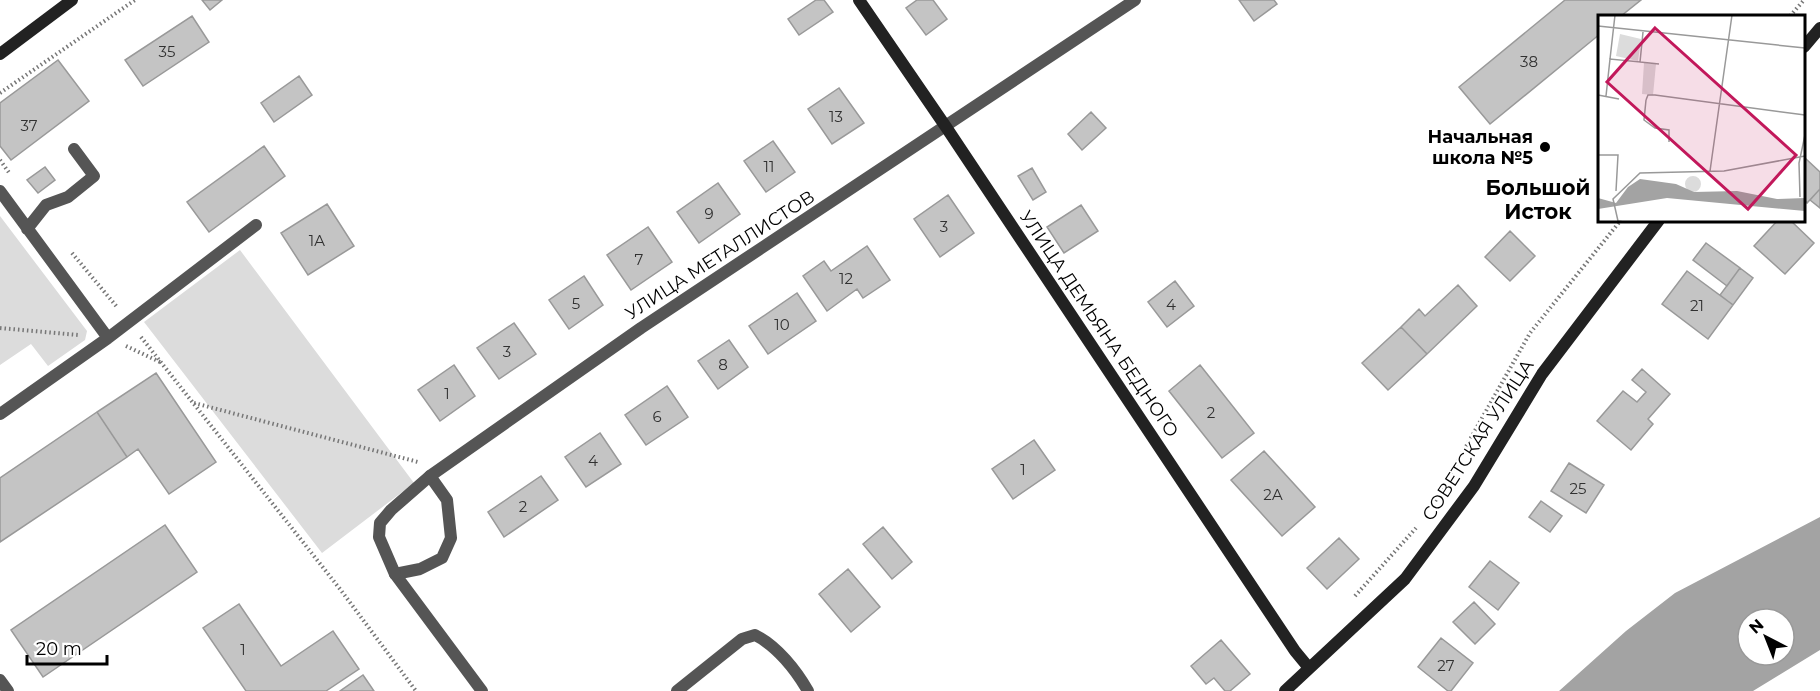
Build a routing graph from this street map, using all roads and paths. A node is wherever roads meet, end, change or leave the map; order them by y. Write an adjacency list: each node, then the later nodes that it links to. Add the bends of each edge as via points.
1 (72, 0): 9 (street)
2 (135, 0): 10 (path)
3 (859, 0): 11 (street, УЛИЦА ДЕМЬЯНА БЕДНОГО)
4 (1135, 0): 11 (street, УЛИЦА МЕТАЛЛИСТОВ)
5 (1804, 0): 6 (path)
6 (1791, 15)
7 (1820, 28): 8 (street)
8 (1805, 45)
9 (0, 54)
10 (0, 93)
11 (946, 127): 25 (street, УЛИЦА МЕТАЛЛИСТОВ, via 651,322); 30 (street, УЛИЦА ДЕМЬЯНА БЕДНОГО)
12 (74, 149): 19 (street, via 94,176 68,197 46,205)
13 (0, 160): 14 (path)
14 (13, 178)
15 (0, 191): 19 (street)
16 (1619, 222): 26 (path, via 1530,333)
17 (1657, 222): 30 (street, СОВЕТСКАЯ УЛИЦА, via 1542,374 1473,486 1405,579)
18 (256, 225): 21 (street)
19 (27, 229): 22 (street)
20 (70, 250): 21 (path)
21 (129, 322): 22 (street); 23 (path)
22 (108, 338): 24 (street)
23 (193, 402): 25 (path, via 422,463); 33 (path)
24 (0, 414)
25 (430, 476): 28 (street, УЛИЦА МЕТАЛЛИСТОВ, via 380,523 379,537); 28 (street, via 447,500 451,538 442,558 420,569)
26 (1433, 506)
27 (1419, 524): 29 (path)
28 (395, 574): 34 (street, УЛИЦА МЕТАЛЛИСТОВ)
29 (1350, 601)
30 (1309, 668): 37 (street, СОВЕТСКАЯ УЛИЦА)
31 (0, 680): 32 (street)
32 (8, 691)
33 (416, 691)
34 (482, 691)
35 (677, 691): 36 (street, via 742,639 755,635 799,674)
36 (808, 691)
37 (1285, 691)

